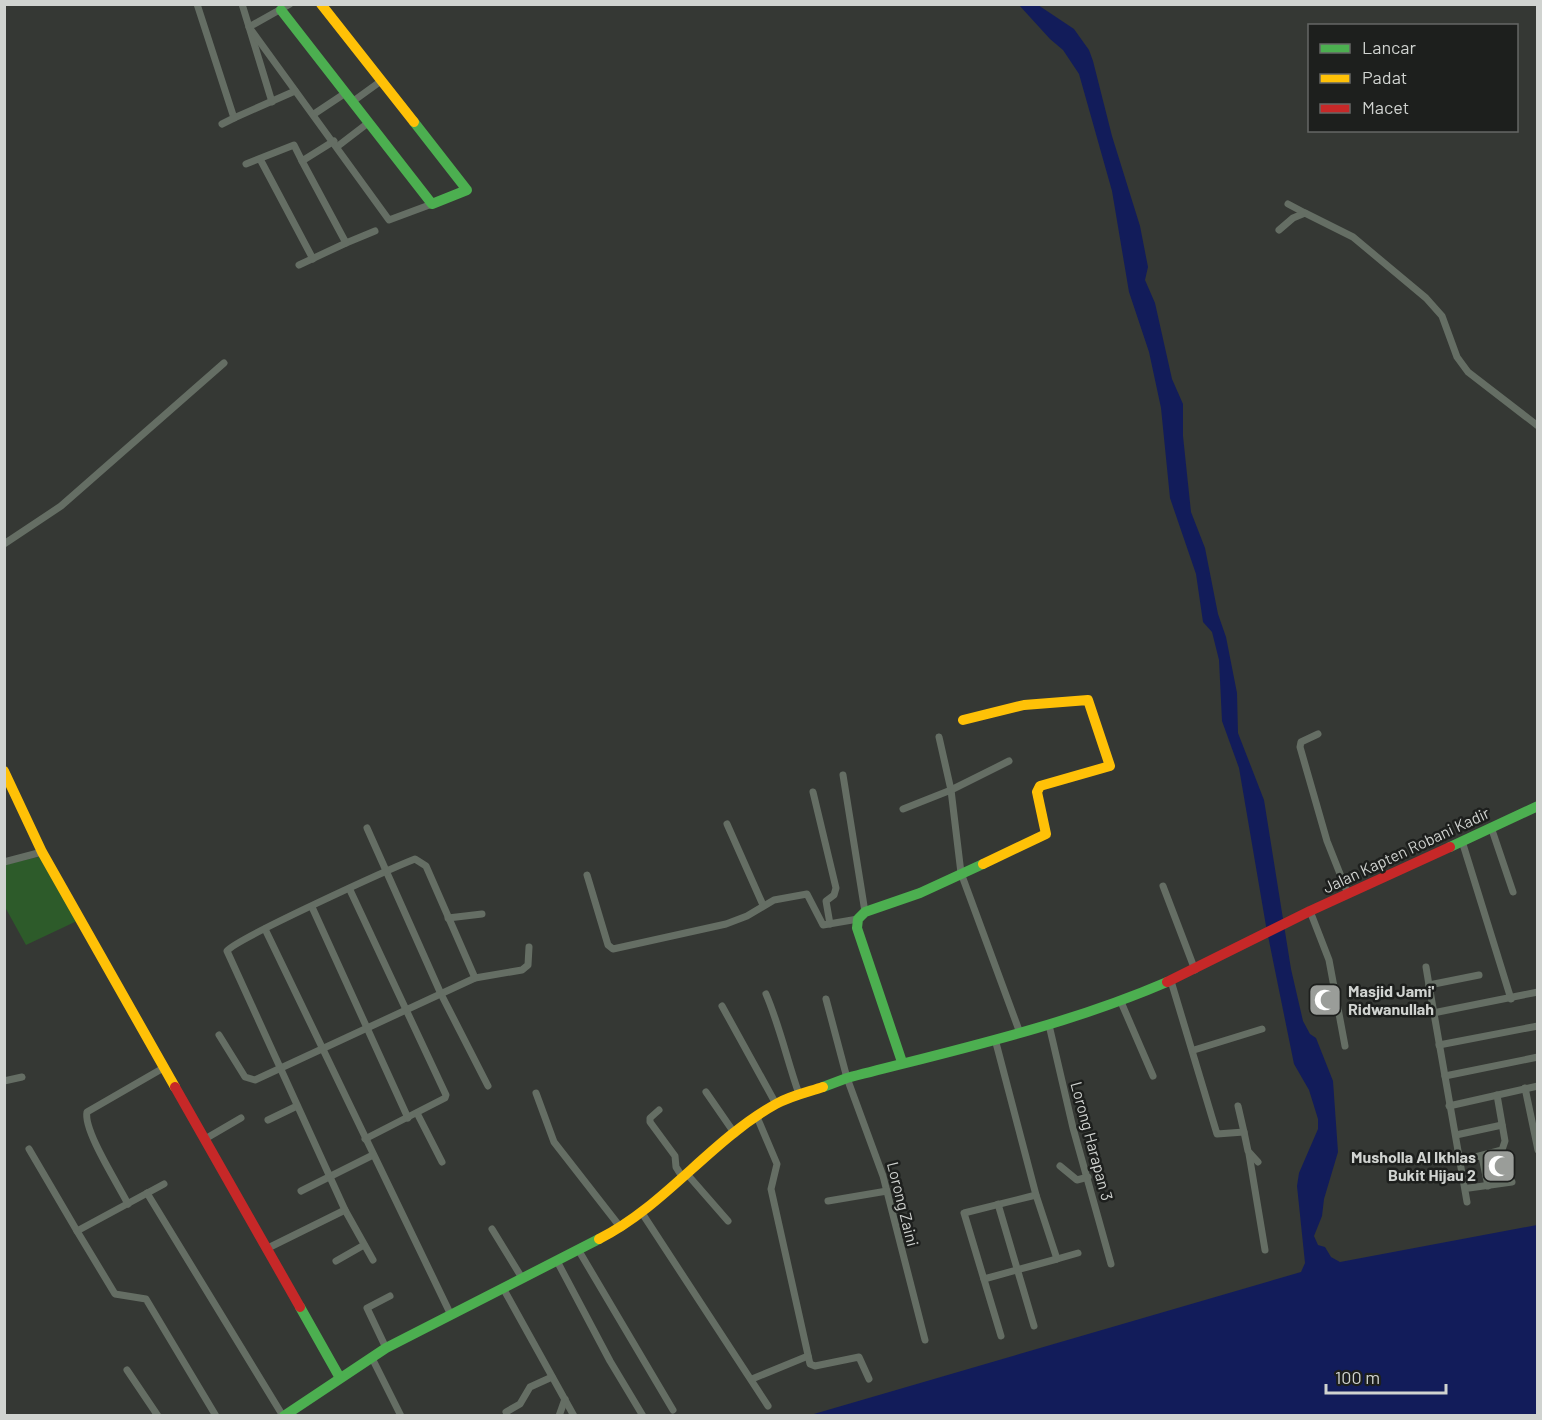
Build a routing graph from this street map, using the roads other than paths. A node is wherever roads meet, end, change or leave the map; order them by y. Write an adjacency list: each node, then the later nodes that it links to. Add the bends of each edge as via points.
1 (197, 4): 11 (street)
2 (242, 4): 5 (street)
3 (321, 4): 6 (street)
4 (288, 6): 5 (street); 8 (street)
5 (249, 27): 7 (street); 9 (street)
6 (381, 81): 8 (street); 18 (street, via 467,190)
7 (295, 91): 9 (street); 10 (street)
8 (348, 98): 10 (street); 12 (street)
9 (272, 102): 11 (street)
10 (314, 114): 14 (street)
11 (234, 118): 13 (street)
12 (368, 123): 14 (street); 18 (street)
13 (222, 124)
14 (336, 144): 16 (street); 18 (street, via 389,220)
15 (260, 159): 16 (street, via 294,145); 17 (street); 24 (street)
16 (302, 161): 23 (street)
17 (246, 164)
18 (432, 204)
19 (1288, 204): 20 (street)
20 (1305, 213): 21 (street); 27 (street, via 1353,237 1426,298 1442,316 1457,357 1468,372)
21 (1279, 230)
22 (375, 231): 23 (street)
23 (346, 243): 24 (street)
24 (313, 259): 25 (street)
25 (299, 265)
26 (224, 363): 28 (street, via 61,506)
27 (1538, 426)
28 (4, 544)
29 (963, 720): 45 (street, via 1043,702 1088,700 1110,766 1040,786 1037,792 1046,834)
30 (1318, 734): 51 (street, via 1301,742 1300,747 1327,841)
31 (939, 737): 35 (street)
32 (1009, 761): 35 (street)
33 (4, 771): 43 (street)
34 (843, 775): 56 (street)
35 (951, 790): 38 (street); 45 (street)
36 (813, 792): 58 (street, via 836,888 826,901)
37 (1538, 806): 40 (street, Jalan Kapten Robani Kadir)
38 (903, 809)
39 (727, 824): 52 (street)
40 (1491, 827): 42 (street, Jalan Kapten Robani Kadir); 50 (street)
41 (367, 828): 46 (street)
42 (1462, 841): 51 (street, Jalan Kapten Robani Kadir); 71 (street)
43 (42, 852): 44 (street); 89 (street)
44 (4, 862)
45 (961, 873): 56 (street); 80 (street)
46 (386, 874): 49 (street); 57 (street, via 416,859 422,862); 67 (street)
47 (587, 875): 52 (street, via 608,945 613,949 726,924)
48 (1162, 886): 62 (street)
49 (350, 890): 53 (street); 74 (street)
50 (1513, 892)
51 (1348, 894): 54 (street, Jalan Kapten Robani Kadir)
52 (763, 905): 58 (street, via 808,894 818,921)
53 (312, 907): 59 (street); 78 (street)
54 (1310, 911): 62 (street, Jalan Kapten Robani Kadir); 84 (street, via 1329,960)
55 (482, 914): 57 (street)
56 (861, 916): 58 (street); 88 (street, via 858,928)
57 (448, 918): 64 (street)
58 (830, 924)
59 (265, 929): 85 (street); 90 (street, via 228,948 227,955)
60 (529, 947): 64 (street, via 528,965 522,970)
61 (1426, 967): 66 (street)
62 (1195, 970): 65 (street, Jalan Kapten Robani Kadir)
63 (1479, 975): 66 (street)
64 (475, 978): 67 (street)
65 (1171, 981): 72 (street, Jalan Kapten Robani Kadir); 86 (street)
66 (1429, 985): 75 (street)
67 (441, 994): 74 (street); 96 (street)
68 (766, 994): 101 (street, via 781,1029)
69 (1537, 994): 71 (street)
70 (826, 999): 94 (street, Lorong Zaini)
71 (1511, 999): 75 (street)
72 (1120, 1002): 76 (street, Jalan Kapten Robani Kadir); 91 (street)
73 (722, 1006): 103 (street)
74 (406, 1010): 78 (street); 108 (street, via 446,1095)
75 (1434, 1013): 83 (street)
76 (1049, 1025): 80 (street, Jalan Kapten Robani Kadir); 130 (street, Lorong Harapan 3, via 1072,1128)
77 (1538, 1026): 83 (street)
78 (366, 1028): 85 (street); 111 (street)
79 (1262, 1029): 86 (street)
80 (1020, 1033): 82 (street, Jalan Kapten Robani Kadir)
81 (219, 1035): 90 (street, via 247,1078 255,1080)
82 (995, 1039): 88 (street, Jalan Kapten Robani Kadir); 138 (street)
83 (1439, 1045): 92 (street)
84 (1345, 1046)
85 (321, 1048): 90 (street); 118 (street)
86 (1194, 1050): 114 (street, via 1217,1134)
87 (1538, 1057): 92 (street)
88 (902, 1062): 94 (street, Jalan Kapten Robani Kadir)
89 (165, 1067): 117 (street); 141 (street, via 87,1112 90,1132)
90 (278, 1069): 104 (street)
91 (1153, 1076)
92 (1445, 1076): 106 (street)
93 (22, 1077): 95 (street)
94 (847, 1078): 101 (street, Jalan Kapten Robani Kadir); 136 (street, Lorong Zaini)
95 (4, 1081)
96 (488, 1086)
97 (1538, 1086): 98 (street)
98 (1525, 1088): 102 (street); 120 (street)
99 (706, 1092): 115 (street)
100 (536, 1093): 146 (street, via 554,1142)
101 (799, 1094): 103 (street, Jalan Kapten Robani Kadir)
102 (1497, 1095): 106 (street); 113 (street)
103 (776, 1104): 109 (street, Jalan Kapten Robani Kadir)
104 (297, 1106): 112 (street); 129 (street)
105 (1238, 1106): 114 (street)
106 (1449, 1106): 116 (street)
107 (659, 1110): 128 (street, via 650,1122)
108 (417, 1113): 111 (street); 125 (street)
109 (757, 1117): 115 (street, Jalan Kapten Robani Kadir); 169 (street, via 777,1164 771,1189)
110 (241, 1118): 117 (street)
111 (408, 1118): 118 (street)
112 (268, 1120)
113 (1502, 1125): 116 (street); 123 (street, via 1502,1150)
114 (1244, 1132): 121 (street)
115 (735, 1134): 128 (street, Jalan Kapten Robani Kadir)
116 (1456, 1135): 124 (street)
117 (205, 1139): 150 (street)
118 (365, 1139): 122 (street)
119 (29, 1149): 148 (street)
120 (1538, 1150)
121 (1248, 1151): 126 (street); 151 (street)
122 (373, 1155): 129 (street); 164 (street)
123 (1482, 1157): 124 (street); 133 (street)
124 (1460, 1161): 140 (street)
125 (442, 1162)
126 (1258, 1162)
127 (1060, 1166): 130 (street, via 1077,1180)
128 (685, 1176): 144 (street, Jalan Kapten Robani Kadir); 145 (street)
129 (330, 1177): 135 (street); 143 (street)
130 (1088, 1177): 158 (street, Lorong Harapan 3)
131 (1512, 1182): 133 (street)
132 (164, 1184): 137 (street)
133 (1488, 1186): 134 (street)
134 (1469, 1188)
135 (301, 1191)
136 (887, 1191): 139 (street); 167 (street, Lorong Zaini)
137 (147, 1193): 141 (street); 182 (street)
138 (1036, 1195): 142 (street); 154 (street)
139 (828, 1201)
140 (1467, 1202)
141 (128, 1204): 148 (street)
142 (998, 1204): 159 (street); 161 (street, via 964,1213)
143 (345, 1210): 149 (street); 150 (street)
144 (642, 1212): 146 (street, Jalan Kapten Robani Kadir); 174 (street)
145 (728, 1221)
146 (621, 1228): 152 (street, Jalan Kapten Robani Kadir)
147 (492, 1229): 160 (street)
148 (77, 1231): 181 (street, via 115,1294 146,1299)
149 (364, 1245): 155 (street); 157 (street)
150 (268, 1248): 173 (street)
151 (1265, 1250)
152 (579, 1251): 156 (street, Jalan Kapten Robani Kadir); 178 (street)
153 (1078, 1253): 154 (street)
154 (1057, 1259): 159 (street)
155 (373, 1260)
156 (557, 1261): 160 (street, Jalan Kapten Robani Kadir); 186 (street)
157 (336, 1262)
158 (1111, 1264)
159 (1018, 1269): 161 (street); 165 (street)
160 (522, 1278): 162 (street, Jalan Kapten Robani Kadir)
161 (984, 1279): 166 (street)
162 (503, 1288): 164 (street, Jalan Kapten Robani Kadir); 172 (street)
163 (390, 1296): 168 (street, via 367,1308)
164 (450, 1313): 168 (street, Jalan Kapten Robani Kadir)
165 (1034, 1326)
166 (1001, 1336)
167 (924, 1340)
168 (386, 1348): 170 (street, Jalan Kapten Robani Kadir)
169 (808, 1356): 174 (street); 175 (street, via 814,1366 859,1357)
170 (372, 1358): 173 (street, Jalan Kapten Robani Kadir); 183 (street)
171 (127, 1370): 180 (street)
172 (552, 1377): 176 (street); 179 (street, via 530,1387 520,1404)
173 (340, 1378): 182 (street, Jalan Kapten Robani Kadir)
174 (752, 1379): 177 (street)
175 (869, 1379)
176 (565, 1400): 184 (street); 185 (street)
177 (768, 1406)
178 (672, 1410)
179 (506, 1412)
180 (158, 1416)
181 (216, 1416)
182 (284, 1416)
183 (401, 1416)
184 (558, 1416)
185 (574, 1416)
186 (643, 1416)

